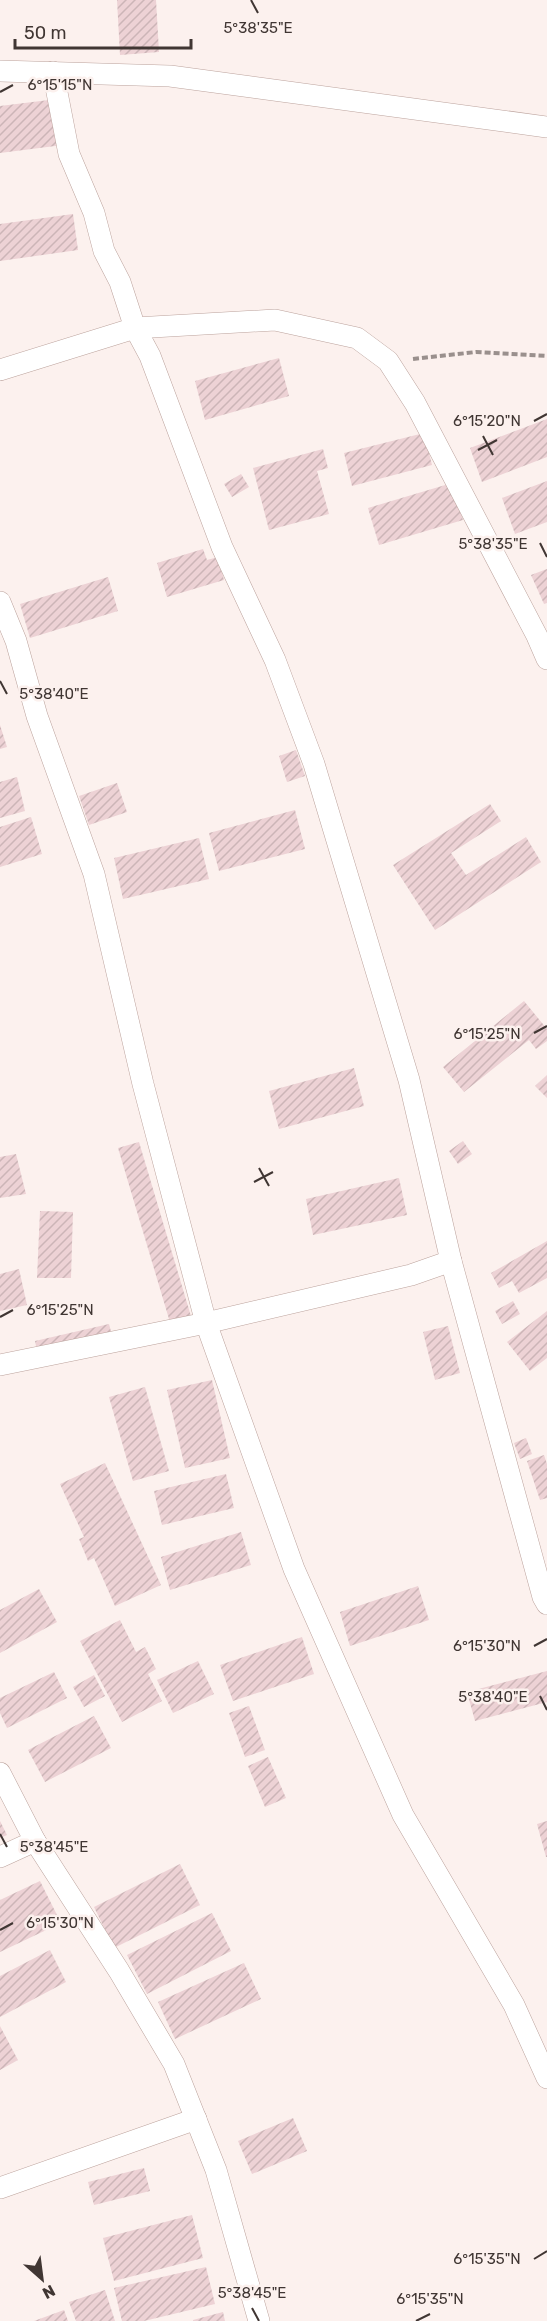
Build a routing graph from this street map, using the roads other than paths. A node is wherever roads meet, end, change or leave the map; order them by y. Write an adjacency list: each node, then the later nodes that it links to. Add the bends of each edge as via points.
1 (0, 70): 2 (street)
2 (53, 72): 3 (street, via 170,76); 4 (street, via 69,154)
3 (547, 127)
4 (135, 328): 5 (street); 7 (street, via 275,320 357,338 388,361 415,403); 8 (street, via 150,356 222,547 274,660 314,764 409,1080)
5 (0, 370)
6 (0, 602): 9 (street, via 94,874 143,1084)
7 (547, 659)
8 (451, 1261): 9 (street, via 411,1275); 11 (street)
9 (206, 1323): 10 (street); 15 (street, via 294,1569 403,1815 514,2005)
10 (0, 1365)
11 (547, 1604)
12 (0, 1773): 13 (street)
13 (35, 1841): 14 (street); 16 (street, via 174,2064)
14 (0, 1857)
15 (547, 2078)
16 (196, 2119): 17 (street); 18 (street, via 216,2170)
17 (0, 2188)
18 (259, 2321)

